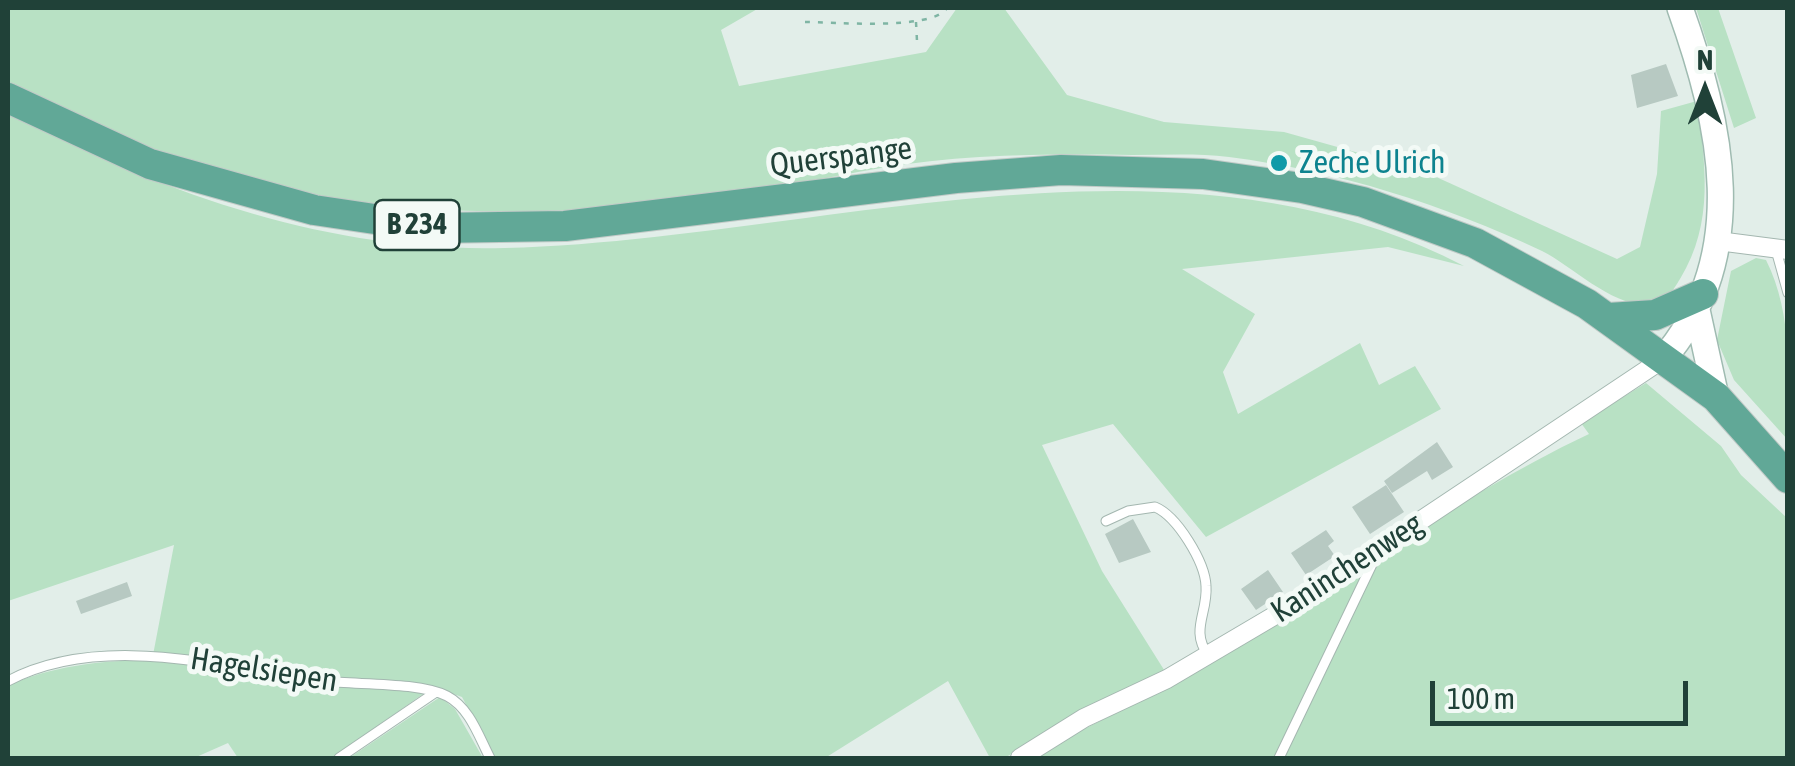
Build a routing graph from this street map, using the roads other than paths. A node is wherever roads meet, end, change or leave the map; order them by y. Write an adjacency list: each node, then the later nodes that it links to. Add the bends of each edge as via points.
1 (1680, 8): 3 (main road, via 1715,122)
2 (8, 98): 7 (main road, Querspange / B 234, via 150,164 314,210 435,228 565,226 1061,170 1203,174 1363,202 1476,243)
3 (1718, 242): 4 (street); 6 (main road)
4 (1782, 250): 5 (lane)
5 (1788, 294)
6 (1700, 302): 7 (main road, via 1655,315); 8 (main road); 9 (main road, B 234)
7 (1608, 318): 8 (main road, Querspange / B 234)
8 (1663, 358): 9 (main road, B 234); 12 (street, Kaninchenweg)
9 (1716, 397): 10 (main road, B 234)
10 (1788, 478)
11 (1106, 521): 13 (lane, via 1155,507 1175,523 1205,575 1198,630)
12 (1380, 548): 13 (street, Kaninchenweg); 19 (lane)
13 (1208, 655): 18 (street, Kaninchenweg)
14 (8, 681): 15 (lane, Hagelsiepen, via 38,665 69,660 178,656)
15 (436, 692): 16 (lane); 17 (lane, via 466,712)
16 (339, 758)
17 (490, 758)
18 (1020, 758)
19 (1279, 758)

